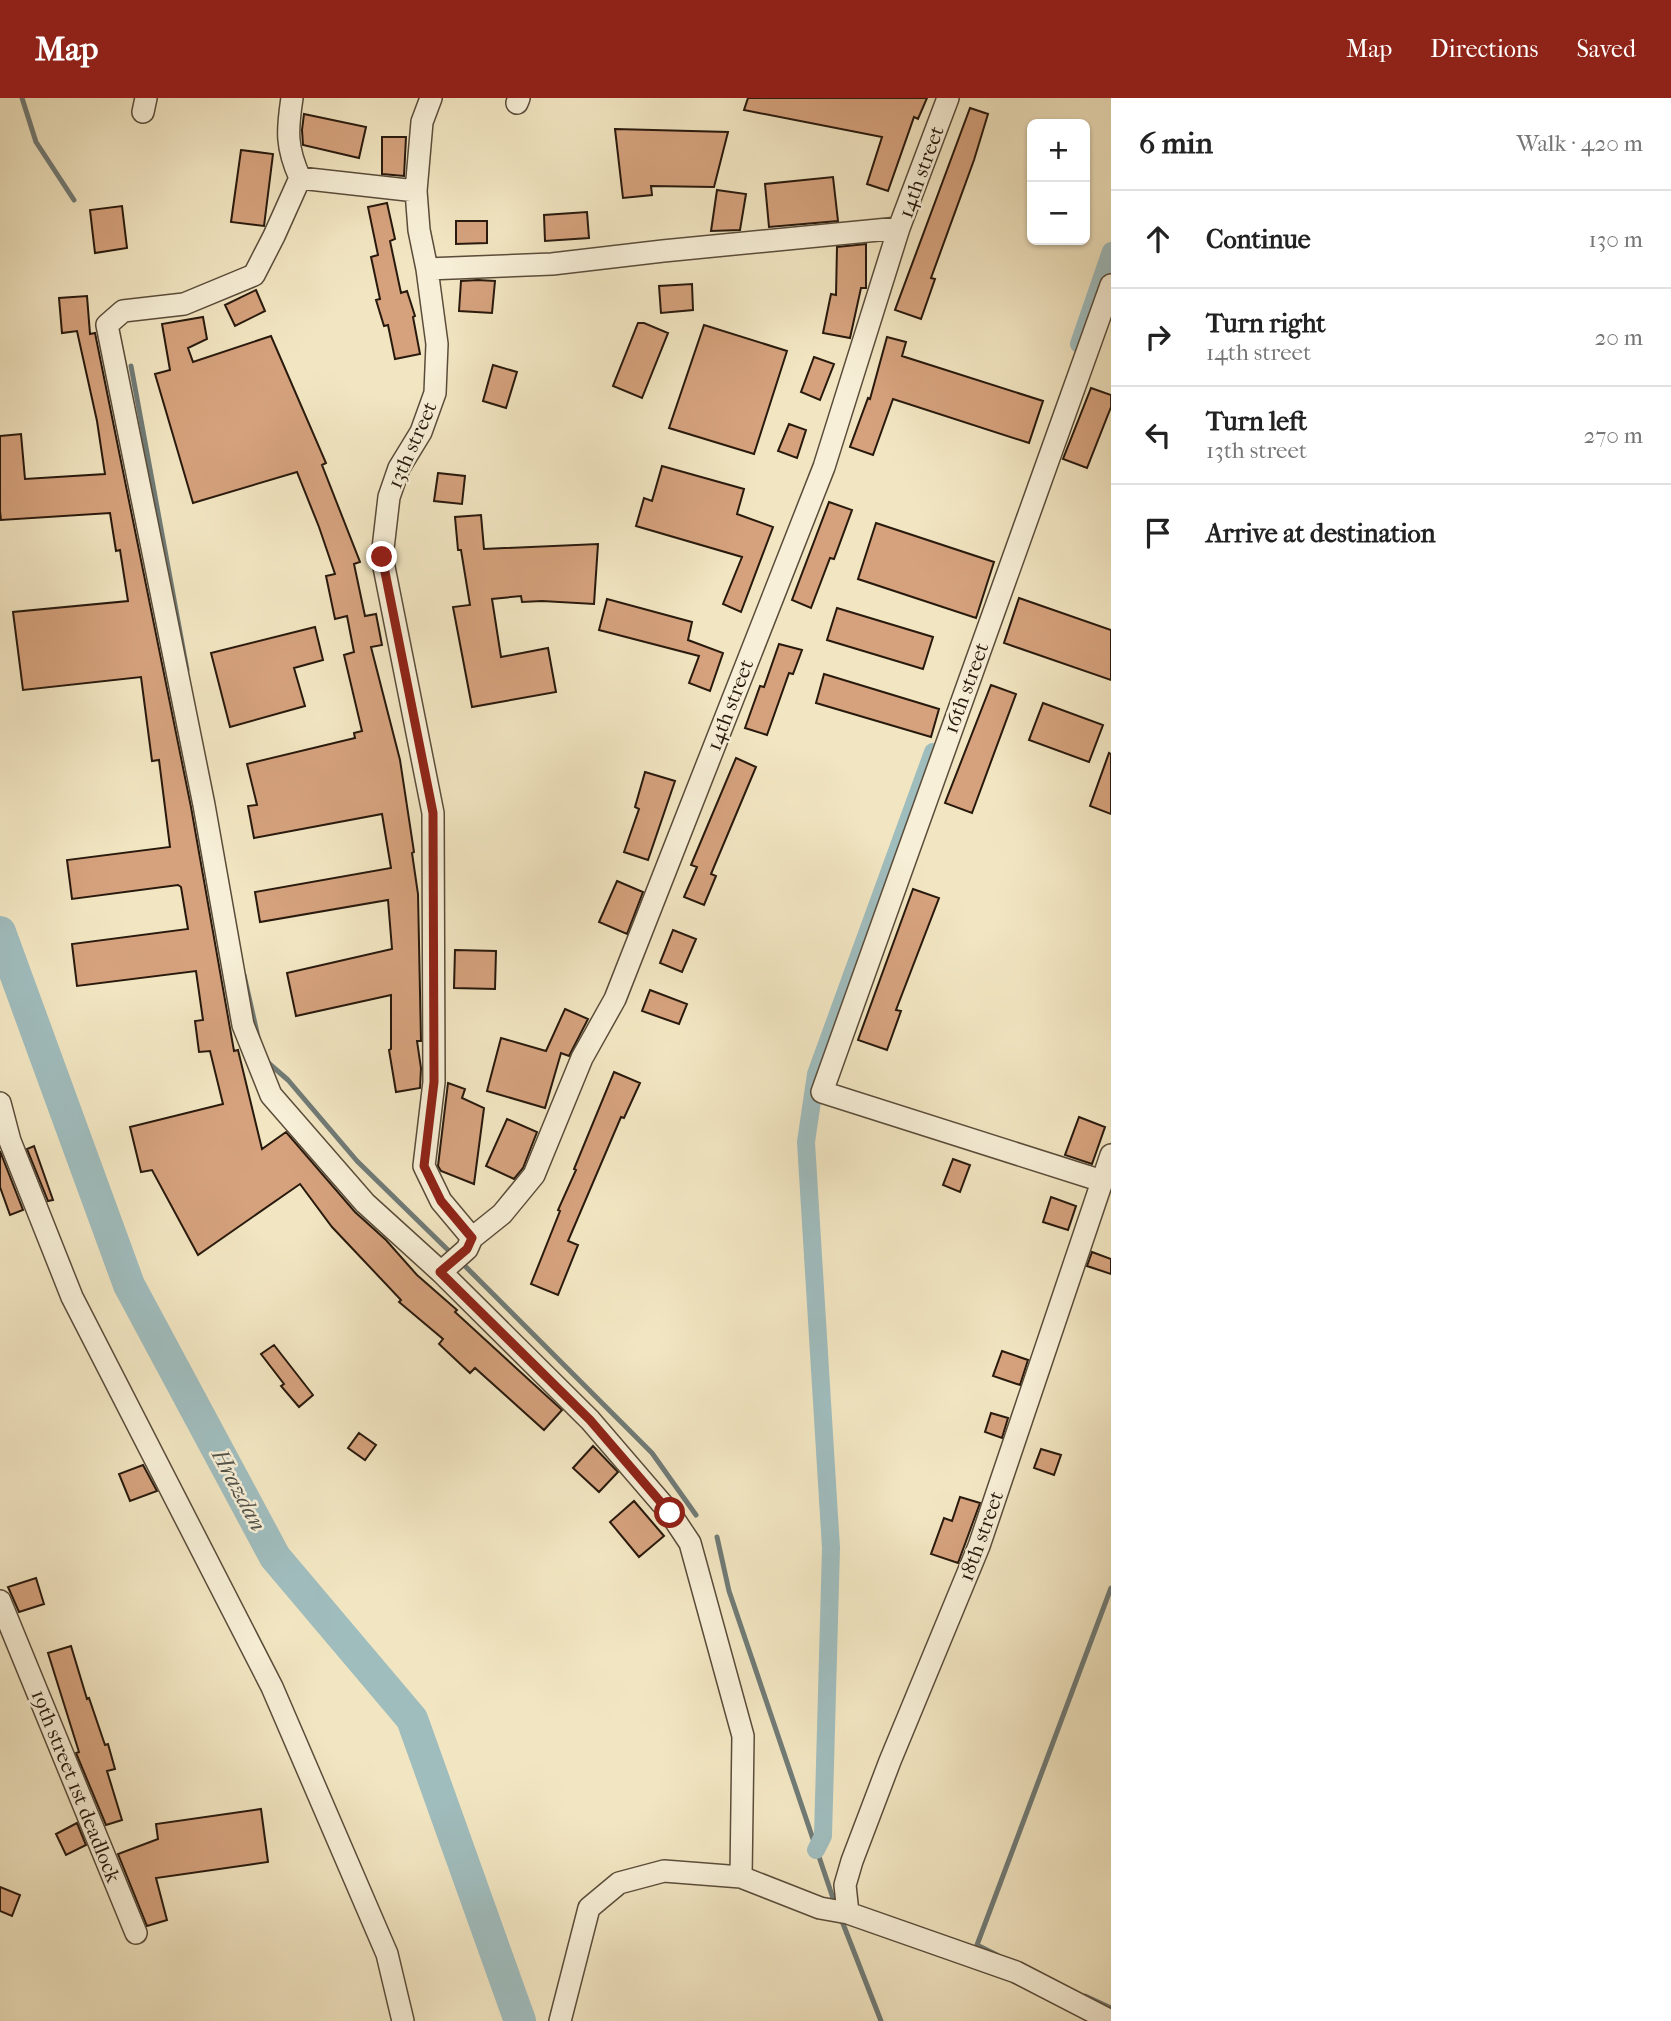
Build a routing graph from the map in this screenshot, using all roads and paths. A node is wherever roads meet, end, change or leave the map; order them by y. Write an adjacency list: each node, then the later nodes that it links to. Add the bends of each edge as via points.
1 (292, 98): 4 (street, via 289,154)
2 (431, 98): 5 (street, 13th street, via 422,122)
3 (948, 98): 6 (street, 14th street)
4 (300, 178): 5 (street); 13 (street, via 254,275 184,304 123,311 107,325 204,805 243,1026 271,1095 365,1203)
5 (416, 191): 7 (street, 13th street)
6 (900, 228): 7 (street, via 552,264); 12 (street, 14th street, via 824,467 615,999 582,1058 534,1175 502,1214)
7 (427, 269): 12 (street, 13th street, via 437,344 435,393 389,497 382,557 433,813 434,1082 424,1166 441,1201)
8 (1111, 285): 11 (street, 16th street, via 822,1091)
9 (0, 1103): 18 (street, via 10,1141 72,1297 272,1687 387,1954)
10 (1111, 1155): 11 (street, 18th street)
11 (1102, 1181): 16 (street, 18th street, via 979,1546 890,1761 852,1861)
12 (472, 1238): 13 (street, 14th street, via 467,1249)
13 (440, 1272): 15 (street, via 590,1420 690,1542 743,1736)
14 (0, 1601): 17 (street, 19th street 1st deadlock)
15 (741, 1877): 16 (street); 19 (street, via 664,1871 619,1883 589,1908)
16 (840, 1911): 20 (street, via 1016,1972)
17 (136, 1933)
18 (403, 2021)
19 (560, 2021)
20 (1111, 2021)

